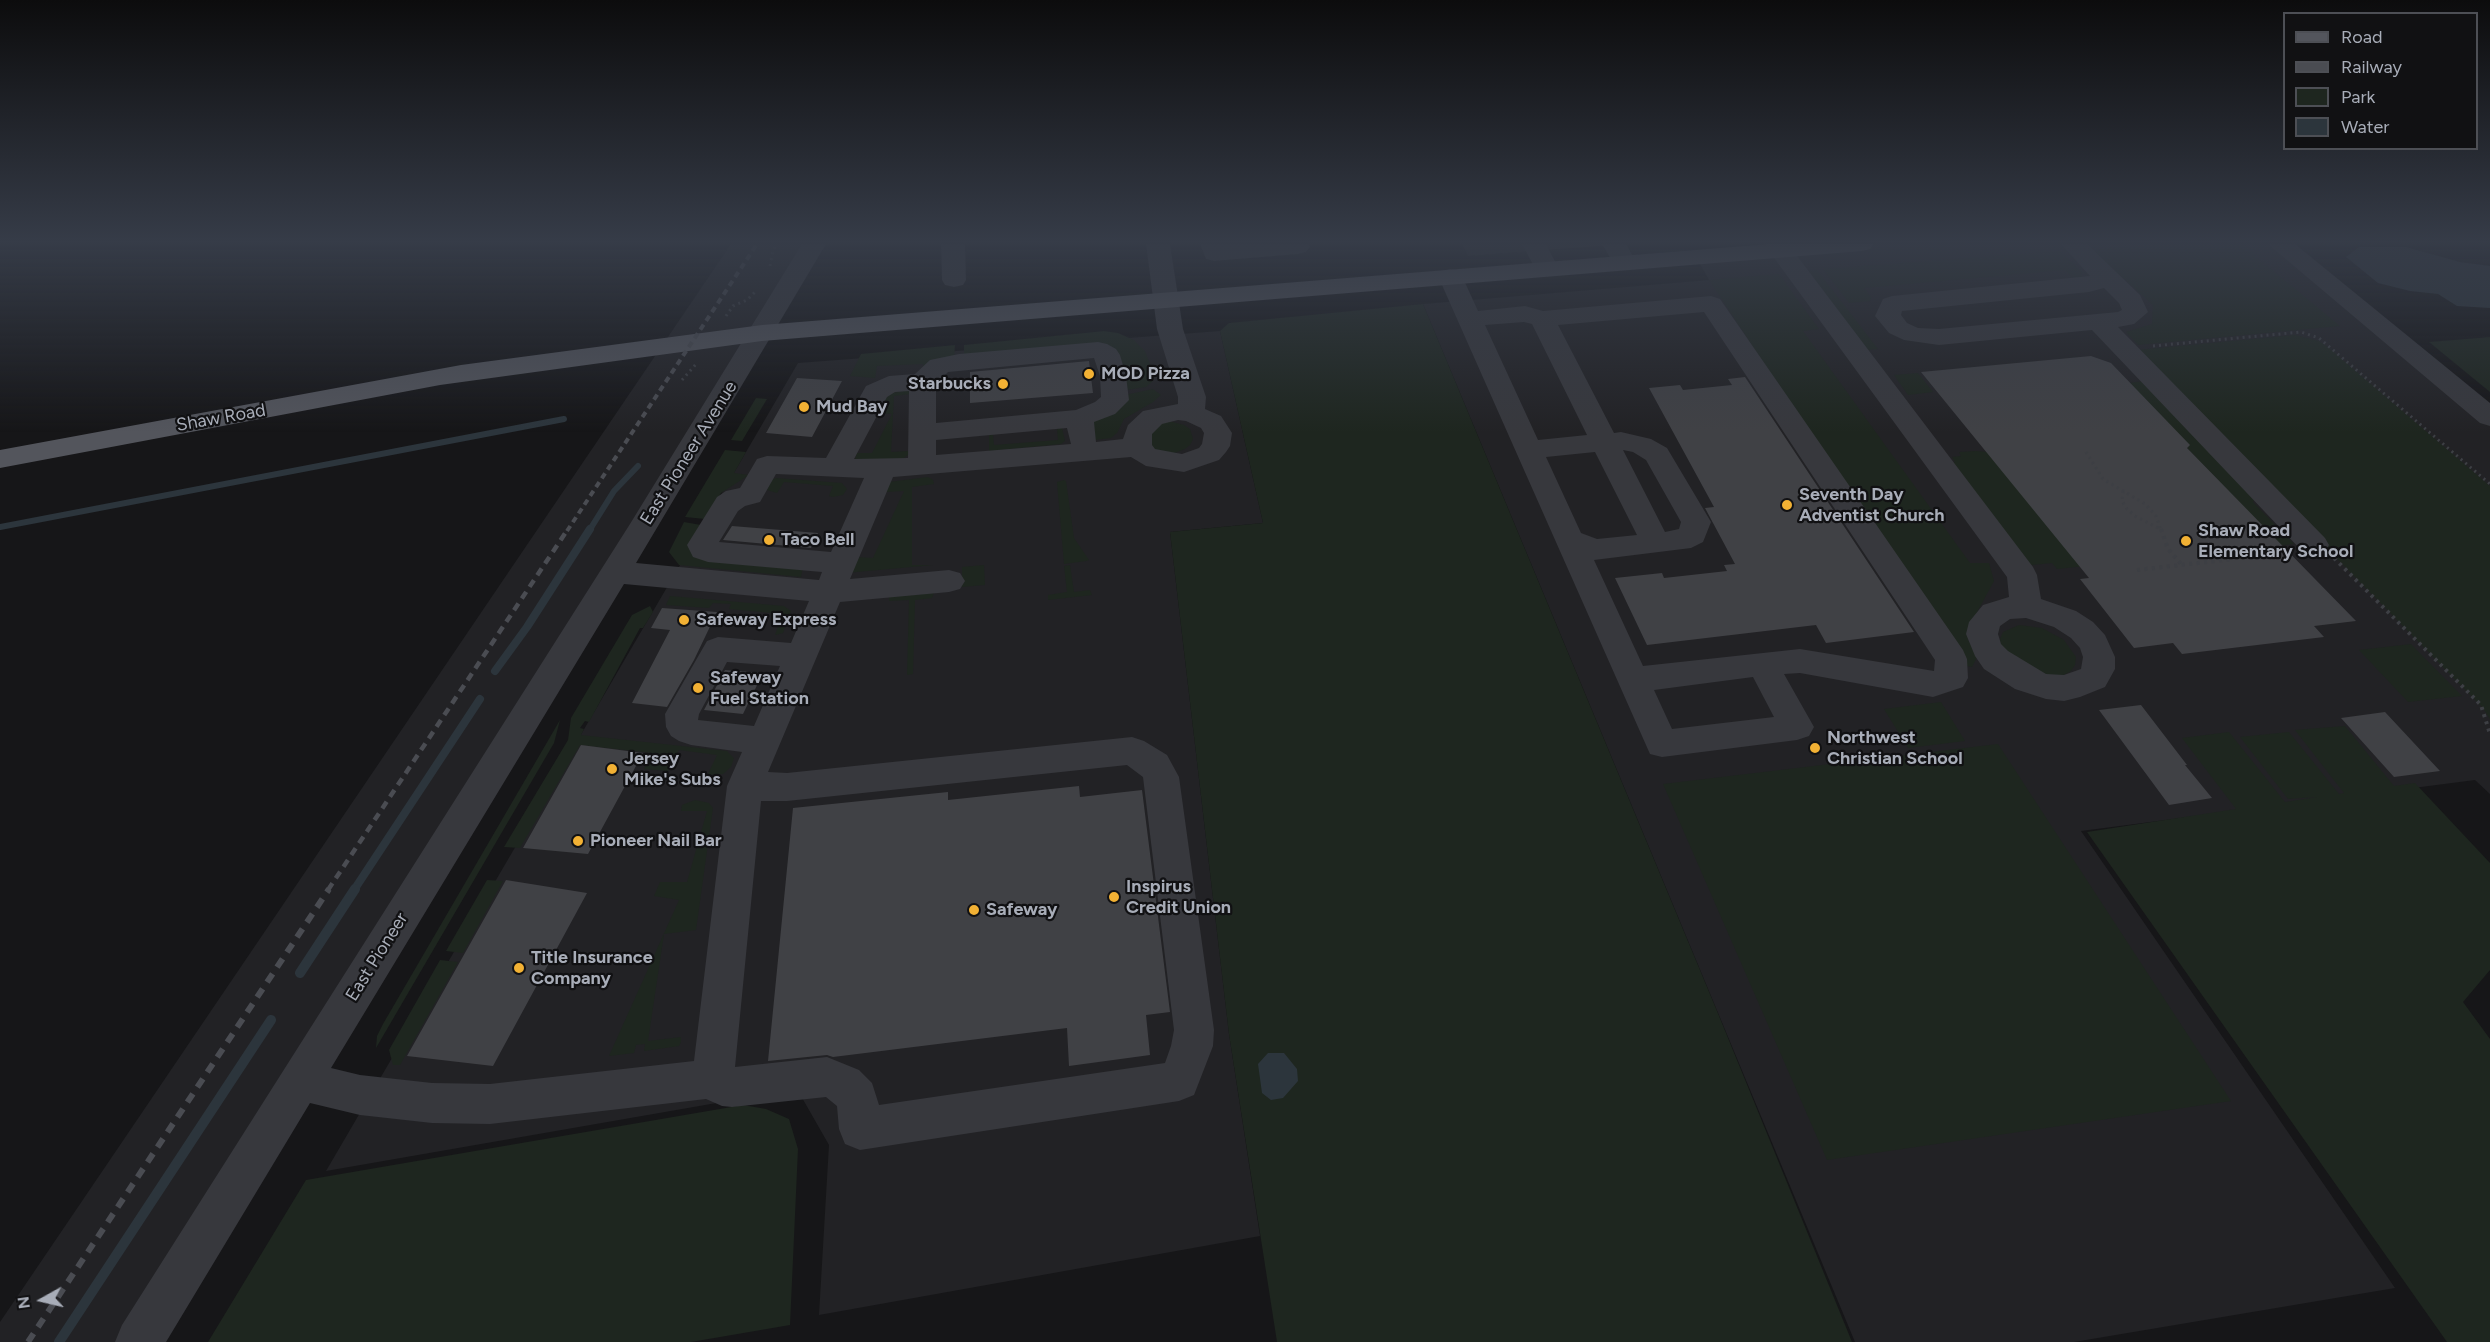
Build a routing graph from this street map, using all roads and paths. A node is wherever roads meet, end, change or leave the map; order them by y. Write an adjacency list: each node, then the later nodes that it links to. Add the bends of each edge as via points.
1 (733, 307): 12 (path)
2 (777, 307): 16 (street)
3 (1084, 307): 16 (main road, Shaw Road)
4 (1166, 307): 19 (street, via 1192,397)
5 (1464, 307): 13 (street)
6 (1682, 307): 14 (street)
7 (1714, 307): 48 (street, via 1951,659)
8 (1822, 307): 44 (street, via 2022,575)
9 (1891, 307): 15 (street, via 1888,316 1898,328 1913,335 1939,337)
10 (2133, 307): 15 (street, via 2135,312 2125,319)
11 (2356, 307): 20 (street)
12 (728, 313)
13 (1470, 319): 14 (street, via 1525,314); 25 (street)
14 (1542, 319): 23 (street)
15 (2099, 322): 37 (street)
16 (762, 333): 28 (main road, Shaw Road, via 441,377); 41 (street, East Pioneer Avenue)
17 (2153, 346): 32 (path, via 2301,332 2319,338)
18 (923, 382): 21 (street, via 939,366 966,361 1098,350 1107,355 1115,400); 22 (street); 30 (street, via 889,384 876,392)
19 (1191, 413): 24 (street, via 1165,413 1144,423 1138,430); 24 (street, via 1228,432 1209,454 1178,476)
20 (2490, 417)
21 (1080, 418): 22 (street); 26 (street)
22 (922, 433): 29 (street)
23 (1605, 443): 25 (street); 36 (street); 36 (street, via 1621,441 1657,454 1696,522 1692,535)
24 (1138, 447): 26 (street)
25 (1529, 450): 35 (street)
26 (1084, 452): 29 (street)
27 (2086, 452): 33 (path, via 2103,479)
28 (0, 459)
29 (922, 466): 31 (street)
30 (835, 468): 31 (street); 42 (street, via 767,465 750,495 727,504 702,545 708,552)
31 (882, 469): 42 (street)
32 (2490, 484)
33 (2123, 491): 34 (path, via 2145,504 2156,516); 34 (path, via 2122,501 2127,509)
34 (2160, 530): 39 (path, via 2168,549)
35 (1570, 540): 36 (street, via 1594,550); 49 (street)
36 (1656, 544)
37 (2322, 549): 50 (path, via 2481,705)
38 (2233, 559): 39 (path)
39 (2182, 565): 40 (path)
40 (2136, 570)
41 (615, 572): 42 (street); 54 (street, East Pioneer)
42 (835, 577): 43 (street); 45 (street)
43 (949, 581)
44 (2026, 608): 47 (street, via 2008,608 1994,613 1985,622 1982,634 1986,648); 47 (street, via 2046,611 2082,630 2094,643 2099,669 2080,685 2064,688 2027,680)
45 (801, 656): 51 (street); 51 (street, via 718,649 682,714 683,727 691,732)
46 (1762, 664): 48 (street, via 1800,661 1933,685); 49 (street); 49 (street, via 1797,727 1662,744)
47 (2003, 666): 48 (street, via 1971,679)
48 (1951, 678)
49 (1634, 680)
50 (2490, 734)
51 (764, 741): 52 (street)
52 (745, 786): 53 (street); 53 (street, via 787,787 1132,751 1155,765 1161,777 1194,1030 1179,1081 860,1129 857,1097 844,1084 828,1077 732,1087)
53 (713, 1079): 54 (street, via 490,1104 432,1103 360,1095)
54 (300, 1081): 55 (street, East Pioneer)
55 (139, 1342)

